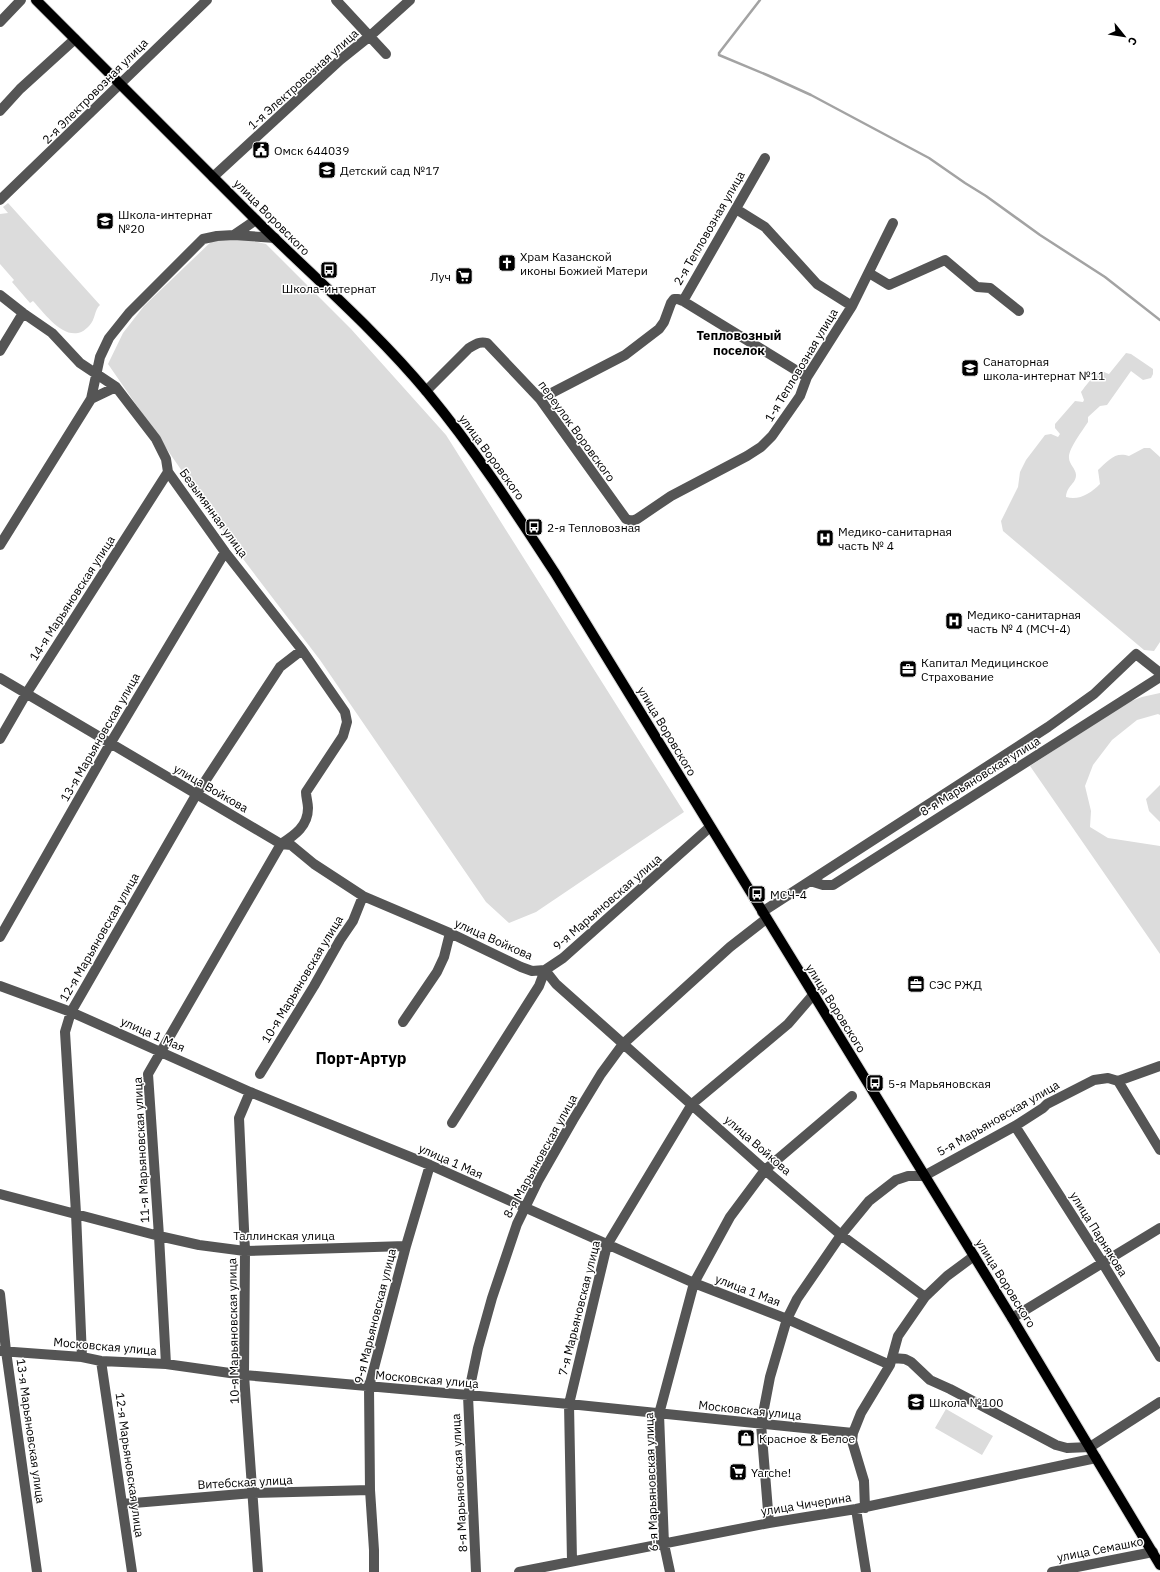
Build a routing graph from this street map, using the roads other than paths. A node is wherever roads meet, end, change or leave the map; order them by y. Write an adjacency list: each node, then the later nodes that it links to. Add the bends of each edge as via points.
1 (22, 0): 6 (street)
2 (36, 0): 8 (main road, улица Воровского)
3 (207, 0): 10 (street, 2-я Электровозная улица)
4 (336, 0): 7 (street)
5 (410, 0): 7 (street, 1-я Электровозная улица)
6 (0, 22)
7 (370, 36): 9 (street); 13 (street, 1-я Электровозная улица, via 340,60)
8 (75, 38): 10 (main road, улица Воровского); 11 (street)
9 (386, 54)
10 (121, 84): 13 (main road, улица Воровского); 14 (street, 2-я Электровозная улица)
11 (0, 110)
12 (765, 158): 15 (street, 2-я Тепловозная улица)
13 (213, 177): 16 (main road, улица Воровского)
14 (0, 200)
15 (736, 209): 22 (street, 2-я Тепловозная улица); 23 (street, via 765,226 817,284)
16 (256, 220): 18 (street); 19 (main road, улица Воровского)
17 (893, 224): 20 (street, 1-я Тепловозная улица)
18 (234, 235): 19 (street); 27 (street, via 204,239 134,308 110,338 100,357)
19 (274, 238): 30 (main road, улица Воровского, via 374,335)
20 (869, 273): 23 (street, 1-я Тепловозная улица); 24 (street, via 889,285 945,260 977,287 990,288)
21 (0, 295): 25 (street, Безымянная улица)
22 (683, 301): 28 (street); 32 (street, 2-я Тепловозная улица, via 674,299 659,329 625,355)
23 (852, 306): 28 (street, 1-я Тепловозная улица)
24 (1018, 311)
25 (23, 313): 26 (street); 27 (street, Безымянная улица, via 52,333 80,363)
26 (0, 350)
27 (96, 374): 29 (street, Безымянная улица); 31 (street)
28 (807, 377): 34 (street, 1-я Тепловозная улица, via 800,396 772,436 761,447 671,496)
29 (116, 387): 31 (street); 33 (street, Безымянная улица, via 156,439 166,459)
30 (426, 391): 32 (street, переулок Воровского, via 470,348 483,342 492,347); 46 (main road, улица Воровского, via 503,493 555,573)
31 (91, 399): 35 (street)
32 (540, 399): 34 (street, переулок Воровского, via 626,519)
33 (168, 472): 36 (street, Безымянная улица); 41 (street, 14-я Марьяновская улица)
34 (632, 522)
35 (0, 545)
36 (225, 552): 37 (street, Безымянная улица); 44 (street, 13-я Марьяновская улица)
37 (302, 650): 42 (street, Безымянная улица, via 344,712 347,722); 45 (street, 12-я Марьяновская улица, via 280,667)
38 (1160, 673): 50 (street, 8-я Марьяновская улица, via 1136,654 1094,694)
39 (1160, 677): 50 (street, 8-я Марьяновская улица, via 833,885)
40 (0, 678): 41 (street, улица Войкова)
41 (26, 694): 43 (street, 14-я Марьяновская улица); 44 (street, улица Войкова)
42 (343, 736): 47 (street, 11-я Марьяновская улица, via 306,792 307,818)
43 (0, 739)
44 (110, 744): 45 (street, улица Войкова); 54 (street, 13-я Марьяновская улица)
45 (196, 795): 48 (street, улица Войкова); 58 (street, 12-я Марьяновская улица)
46 (710, 827): 52 (main road, улица Воровского); 55 (street, 9-я Марьяновская улица, via 563,958)
47 (298, 833): 48 (street, 11-я Марьяновская улица); 49 (street, 11-я Марьяновская улица)
48 (281, 844): 49 (street, улица Войкова, via 292,845); 61 (street, 11-я Марьяновская улица)
49 (298, 849): 51 (street, улица Войкова, via 314,864)
50 (810, 881): 52 (street, 8-я Марьяновская улица)
51 (363, 896): 53 (street, улица Войкова); 63 (street, 10-я Марьяновская улица, via 353,921)
52 (764, 915): 57 (main road, улица Воровского); 60 (street, 8-я Марьяновская улица)
53 (450, 933): 55 (street, улица Войкова, via 521,967 532,971); 59 (street, via 437,972)
54 (0, 937)
55 (545, 970): 60 (street, улица Войкова, via 556,984); 68 (street, via 538,986)
56 (0, 986): 58 (street, улица 1 Мая)
57 (813, 995): 67 (street, 7-я Марьяновская улица, via 788,1024); 73 (main road, улица Воровского)
58 (71, 1012): 61 (street, улица 1 Мая); 76 (street, 12-я Марьяновская улица, via 65,1032)
59 (403, 1022)
60 (623, 1044): 67 (street, улица Войкова); 75 (street, 8-я Марьяновская улица, via 593,1087)
61 (160, 1052): 65 (street, улица 1 Мая); 79 (street, 11-я Марьяновская улица, via 148,1074)
62 (1160, 1066): 64 (street, 5-я Марьяновская улица)
63 (260, 1074)
64 (1118, 1081): 69 (street, 5-я Марьяновская улица, via 1108,1078 1094,1080 1046,1104 1044,1108); 70 (street)
65 (250, 1092): 71 (street, улица 1 Мая); 82 (street, 10-я Марьяновская улица, via 239,1118)
66 (852, 1096): 72 (street, 6-я Марьяновская улица)
67 (692, 1104): 72 (street, улица Войкова); 80 (street, 7-я Марьяновская улица)
68 (452, 1123)
69 (1015, 1126): 73 (street, 5-я Марьяновская улица); 84 (street, улица Парнякова)
70 (1160, 1150)
71 (430, 1165): 75 (street, улица 1 Мая); 81 (street, 9-я Марьяновская улица)
72 (765, 1170): 78 (street, улица Войкова); 85 (street, 6-я Марьяновская улица, via 730,1217)
73 (924, 1176): 78 (street, 5-я Марьяновская улица, via 908,1176 896,1180 869,1201); 83 (main road, улица Воровского)
74 (0, 1194): 76 (street, Таллинская улица)
75 (524, 1208): 80 (street, улица 1 Мая); 98 (street, 8-я Марьяновская улица, via 492,1298)
76 (76, 1213): 79 (street, Таллинская улица); 91 (street, 12-я Марьяновская улица)
77 (1160, 1228): 84 (street)
78 (842, 1235): 87 (street, улица Войкова); 89 (street, 5-я Марьяновская улица, via 797,1300)
79 (159, 1236): 82 (street, Таллинская улица); 95 (street, 11-я Марьяновская улица)
80 (607, 1245): 85 (street, улица 1 Мая); 100 (street, 7-я Марьяновская улица)
81 (406, 1246): 82 (street, Таллинская улица); 97 (street, 9-я Марьяновская улица)
82 (245, 1251): 96 (street, 10-я Марьяновская улица)
83 (974, 1256): 87 (street); 88 (main road, улица Воровского)
84 (1102, 1262): 88 (street); 92 (street, улица Парнякова)
85 (694, 1283): 89 (street, улица 1 Мая); 101 (street, 6-я Марьяновская улица)
86 (0, 1294): 90 (street, 13-я Марьяновская улица)
87 (925, 1297): 94 (street, via 898,1336)
88 (1012, 1318): 104 (main road, улица Воровского)
89 (787, 1319): 94 (street, улица 1 Мая); 102 (street, 5-я Марьяновская улица, via 770,1378)
90 (3, 1351): 91 (street, Московская улица); 115 (street, 13-я Марьяновская улица)
91 (82, 1356): 93 (street, Московская улица)
92 (1160, 1356)
93 (102, 1361): 95 (street, Московская улица); 108 (street, 12-я Марьяновская улица)
94 (892, 1362): 103 (street, via 861,1413); 104 (street, улица 1 Мая, via 906,1359 930,1380 1056,1445 1067,1448)
95 (166, 1364): 96 (street, Московская улица)
96 (244, 1375): 97 (street, Московская улица); 107 (street, 10-я Марьяновская улица)
97 (369, 1387): 98 (street, Московская улица); 106 (street, 9-я Марьяновская улица)
98 (468, 1396): 100 (street, Московская улица); 119 (street, 8-я Марьяновская улица)
99 (1160, 1402): 104 (street)
100 (569, 1404): 101 (street, Московская улица); 113 (street, 7-я Марьяновская улица)
101 (659, 1414): 102 (street, Московская улица); 111 (street, 6-я Марьяновская улица)
102 (761, 1424): 103 (street, Московская улица); 110 (street, 5-я Марьяновская улица)
103 (853, 1433): 109 (street, via 852,1441 864,1480)
104 (1090, 1447): 105 (main road, улица Воровского)
105 (1096, 1458): 109 (street, улица Чичерина); 112 (main road, улица Воровского)
106 (370, 1490): 107 (street, Витебская улица); 118 (street, 9-я Марьяновская улица)
107 (253, 1493): 108 (street, Витебская улица); 117 (street, 10-я Марьяновская улица)
108 (122, 1504): 116 (street, 12-я Марьяновская улица)
109 (860, 1508): 110 (street, улица Чичерина); 122 (street)
110 (769, 1523): 111 (street, улица Чичерина)
111 (664, 1544): 113 (street, улица Чичерина); 121 (street, 6-я Марьяновская улица)
112 (1153, 1552): 114 (main road, улица Воровского); 123 (street, улица Семашко)
113 (572, 1561): 120 (street, улица Чичерина)
114 (1160, 1565)
115 (38, 1572)
116 (132, 1572)
117 (258, 1572)
118 (374, 1572)
119 (476, 1572)
120 (519, 1572)
121 (670, 1572)
122 (866, 1572)
123 (1052, 1572)

